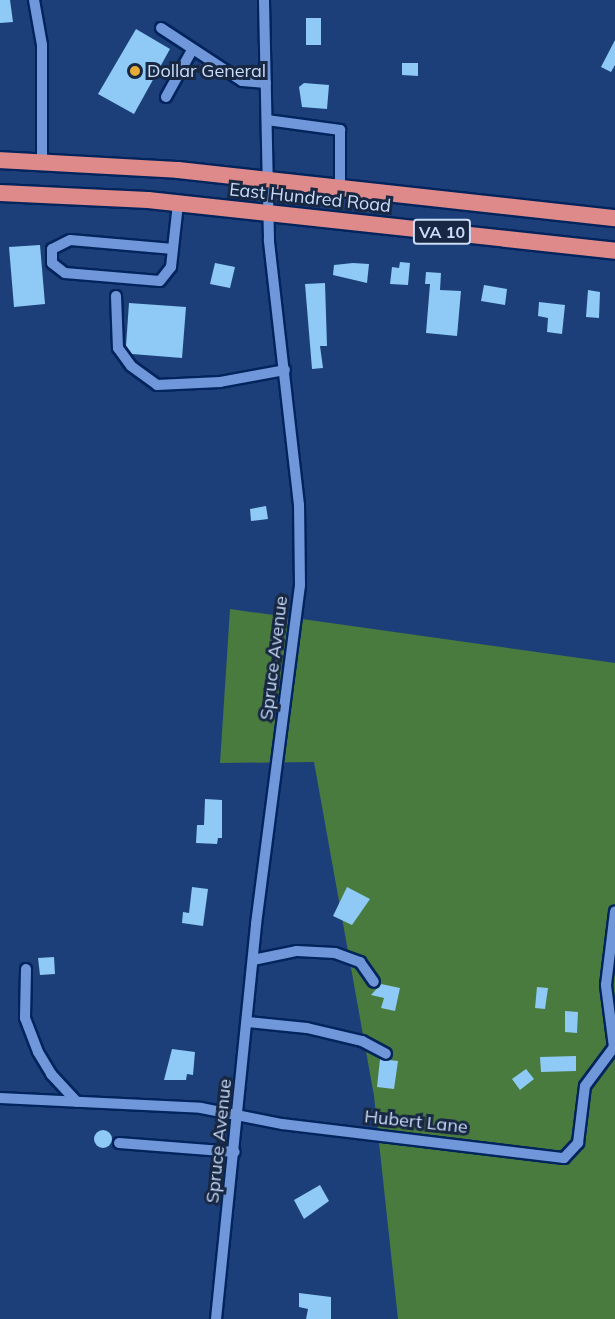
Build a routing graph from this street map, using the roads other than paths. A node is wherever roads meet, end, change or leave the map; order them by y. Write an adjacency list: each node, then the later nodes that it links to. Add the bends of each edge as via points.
1 (34, 0): 9 (street, via 42,45)
2 (264, 0): 5 (street, Spruce Avenue)
3 (161, 28): 4 (street)
4 (192, 50): 5 (street, via 242,81); 6 (street)
5 (266, 83): 7 (street, Spruce Avenue)
6 (166, 97)
7 (267, 120): 10 (street, Spruce Avenue); 11 (street, via 340,130)
8 (0, 160): 9 (highway, East Hundred Road / VA 10)
9 (42, 161): 10 (highway, East Hundred Road / VA 10)
10 (269, 180): 11 (highway, East Hundred Road / VA 10); 14 (street, Spruce Avenue)
11 (340, 188): 15 (highway, East Hundred Road / VA 10)
12 (0, 193): 13 (highway, East Hundred Road / VA 10)
13 (178, 204): 14 (highway, East Hundred Road / VA 10); 16 (street)
14 (268, 214): 17 (highway, East Hundred Road / VA 10); 19 (street, Spruce Avenue)
15 (615, 218)
16 (173, 249): 16 (street, via 171,267 160,281 65,273 52,263 52,249 70,240)
17 (615, 251)
18 (116, 296): 19 (street, via 118,348 131,366 157,385 220,382)
19 (285, 370): 21 (street, Spruce Avenue, via 299,505 300,585)
20 (615, 912): 28 (street, Hubert Lane, via 606,985 614,1047 585,1086 578,1143 570,1156)
21 (253, 960): 23 (street, via 297,951 335,953 360,962); 24 (street, Spruce Avenue)
22 (27, 969): 27 (street, via 25,1018 51,1074)
23 (374, 982)
24 (248, 1022): 25 (street, via 308,1028 362,1041); 28 (street, Spruce Avenue)
25 (386, 1054)
26 (0, 1098): 27 (street, Hubert Lane)
27 (77, 1102): 28 (street, Hubert Lane)
28 (239, 1115): 30 (street, Spruce Avenue)
29 (119, 1143): 30 (street)
30 (235, 1152): 31 (street, Spruce Avenue)
31 (216, 1319)

